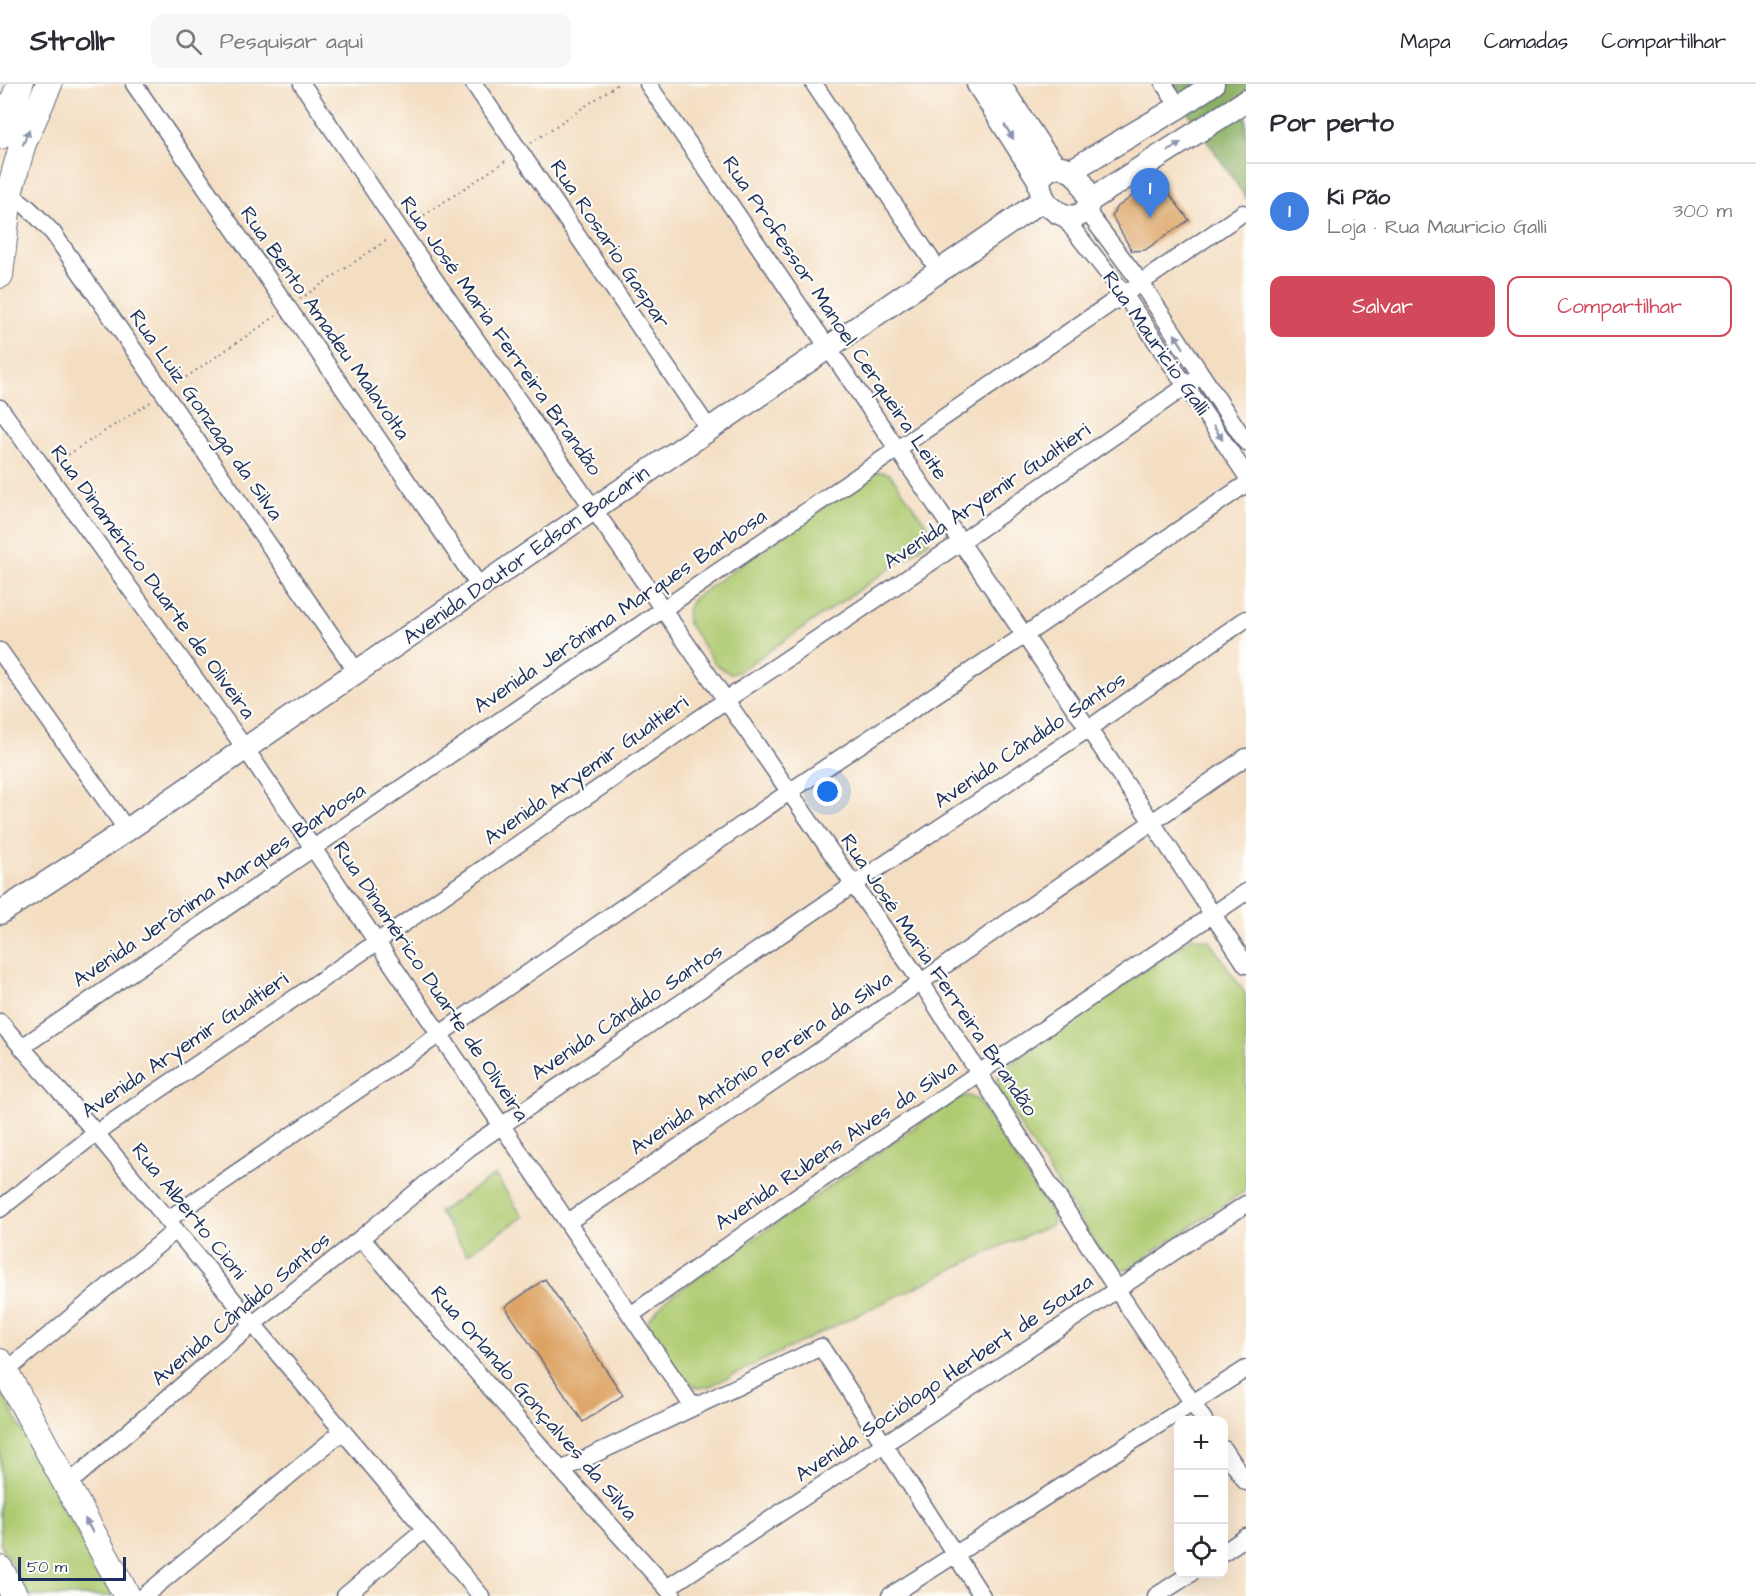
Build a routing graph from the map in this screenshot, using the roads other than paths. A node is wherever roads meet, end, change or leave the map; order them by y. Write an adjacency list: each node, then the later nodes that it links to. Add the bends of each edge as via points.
1 (20, 84): 14 (main road)
2 (49, 84): 16 (main road, one-way to 2)
3 (134, 84): 35 (street, Rua Bento Amadeu Malavolta)
4 (302, 84): 33 (street, Rua José Maria Ferreira Brandão)
5 (474, 84): 28 (street, Rua Rosario Gaspar)
6 (648, 84): 24 (street, Rua Professor Manoel Cerqueira Leite)
7 (814, 84): 20 (street)
8 (978, 84): 15 (street, one-way to 15)
9 (999, 84): 15 (street, via 1040,147)
10 (1164, 84): 13 (street)
11 (1213, 84): 13 (street, Avenida Doutor Edson Bacarin)
12 (1246, 101): 17 (street, one-way to 12)
13 (1179, 107): 15 (street, Avenida Doutor Edson Bacarin)
14 (0, 136)
15 (1052, 179): 17 (street, via 1081,182); 19 (street, via 1047,204); 20 (street, Avenida Doutor Edson Bacarin)
16 (5, 192): 21 (main road); 40 (street, Rua Luiz Gonzaga da Silva, via 53,233)
17 (1088, 206): 19 (street, via 1079,214); 22 (street, Rua Mauricio Galli)
18 (1243, 213): 22 (street, Avenida Jerônima Marques Barbosa)
19 (1062, 215): 23 (street, Rua Mauricio Galli)
20 (939, 271): 24 (street, Avenida Doutor Edson Bacarin)
21 (0, 275)
22 (1141, 283): 23 (street, Avenida Jerônima Marques Barbosa); 25 (street, Rua Mauricio Galli, one-way to 22)
23 (1124, 294): 26 (street, Rua Mauricio Galli); 30 (street, Avenida Jerônima Marques Barbosa)
24 (829, 347): 28 (street, Avenida Doutor Edson Bacarin); 30 (street, Rua Professor Manoel Cerqueira Leite)
25 (1202, 375): 26 (street, Avenida Aryemir Gualtieri); 29 (street, Rua Mauricio Galli)
26 (1188, 386): 31 (street, Rua Mauricio Galli, one-way to 31); 34 (street, Avenida Aryemir Gualtieri)
27 (0, 408): 44 (street, Rua Dinamérico Duarte de Oliveira)
28 (709, 429): 33 (street, Avenida Doutor Edson Bacarin)
29 (1246, 442)
30 (898, 449): 34 (street, Rua Professor Manoel Cerqueira Leite); 36 (street, Avenida Jerônima Marques Barbosa)
31 (1246, 475)
32 (1246, 484): 38 (street)
33 (593, 509): 35 (street, Avenida Doutor Edson Bacarin); 36 (street, Rua José Maria Ferreira Brandão)
34 (961, 542): 38 (street, Rua Professor Manoel Cerqueira Leite); 42 (street, Avenida Aryemir Gualtieri)
35 (480, 587): 40 (street, Avenida Doutor Edson Bacarin)
36 (663, 609): 42 (street, Rua José Maria Ferreira Brandão); 49 (street, Avenida Jerônima Marques Barbosa)
37 (1246, 619): 43 (street, Avenida Cândido Santos)
38 (1025, 635): 43 (street, Rua Professor Manoel Cerqueira Leite); 46 (street)
39 (0, 651): 41 (street, via 10,664)
40 (357, 672): 44 (street, Avenida Doutor Edson Bacarin)
41 (8, 673): 48 (street)
42 (726, 700): 46 (street, Rua José Maria Ferreira Brandão); 54 (street, Avenida Aryemir Gualtieri)
43 (1089, 729): 47 (street, Rua Professor Manoel Cerqueira Leite); 50 (street, Avenida Cândido Santos)
44 (246, 748): 48 (street, Avenida Doutor Edson Bacarin); 49 (street, Rua Dinamérico Duarte de Oliveira)
45 (1246, 757): 47 (street, Avenida Antônio Pereira da Silva)
46 (789, 792): 50 (street, Rua José Maria Ferreira Brandão); 58 (street)
47 (1152, 822): 53 (street, Rua Professor Manoel Cerqueira Leite); 56 (street, Avenida Antônio Pereira da Silva)
48 (127, 830): 52 (street, Avenida Doutor Edson Bacarin)
49 (313, 848): 54 (street, Rua Dinamérico Duarte de Oliveira); 59 (street, Avenida Jerônima Marques Barbosa)
50 (853, 885): 56 (street, Rua José Maria Ferreira Brandão); 61 (street, Avenida Cândido Santos)
51 (1246, 892): 53 (street, Avenida Rubens Alves da Silva)
52 (2, 911)
53 (1212, 914): 55 (street, Rua Professor Manoel Cerqueira Leite); 60 (street, Avenida Rubens Alves da Silva)
54 (377, 942): 58 (street, Rua Dinamérico Duarte de Oliveira); 62 (street, Avenida Aryemir Gualtieri)
55 (1246, 965)
56 (921, 982): 60 (street, Rua José Maria Ferreira Brandão); 65 (street, Avenida Antônio Pereira da Silva)
57 (0, 1022): 59 (street, Rua Alberto Cioni)
58 (440, 1034): 61 (street, Rua Dinamérico Duarte de Oliveira); 66 (street)
59 (22, 1047): 62 (street, Rua Alberto Cioni)
60 (979, 1074): 68 (street, Rua José Maria Ferreira Brandão); 69 (street, Avenida Rubens Alves da Silva, via 803,1192)
61 (501, 1125): 65 (street, Rua Dinamérico Duarte de Oliveira); 67 (street, Avenida Cândido Santos)
62 (96, 1133): 64 (street, Avenida Aryemir Gualtieri); 66 (street, Rua Alberto Cioni)
63 (1246, 1204): 68 (street, Avenida Sociólogo Herbert de Souza)
64 (0, 1209)
65 (568, 1222): 69 (street, Rua Dinamérico Duarte de Oliveira)
66 (172, 1225): 70 (street, Rua Alberto Cioni); 71 (street)
67 (361, 1238): 70 (street, Avenida Cândido Santos); 79 (street, Rua Orlando Gonçalves da Silva)
68 (1117, 1290): 73 (street, Rua José Maria Ferreira Brandão); 77 (street, Avenida Sociólogo Herbert de Souza)
69 (631, 1315): 74 (street, Rua Dinamérico Duarte de Oliveira)
70 (253, 1324): 76 (street, Rua Alberto Cioni); 81 (street, Avenida Cândido Santos)
71 (2, 1367): 81 (main road)
72 (1246, 1369): 73 (street)
73 (1193, 1404): 75 (street, Rua José Maria Ferreira Brandão); 85 (street)
74 (693, 1407): 77 (street, via 821,1347); 79 (street)
75 (1201, 1416)
76 (344, 1431): 82 (street, Rua Alberto Cioni); 91 (street)
77 (884, 1445): 85 (street); 88 (street, Avenida Sociólogo Herbert de Souza)
78 (1228, 1455): 80 (street)
79 (561, 1470): 88 (street, Rua Orlando Gonçalves da Silva)
80 (1246, 1482)
81 (67, 1485): 90 (main road, one-way to 81)
82 (424, 1530): 92 (street); 93 (street, Rua Alberto Cioni)
83 (1246, 1537): 84 (street)
84 (1228, 1549)
85 (955, 1555): 94 (street); 95 (street)
86 (0, 1569): 89 (main road)
87 (1184, 1578): 96 (street)
88 (670, 1592)
89 (15, 1596)
90 (127, 1596)
91 (144, 1596)
92 (345, 1596)
93 (481, 1596)
94 (890, 1596)
95 (982, 1596)
96 (1156, 1596)

